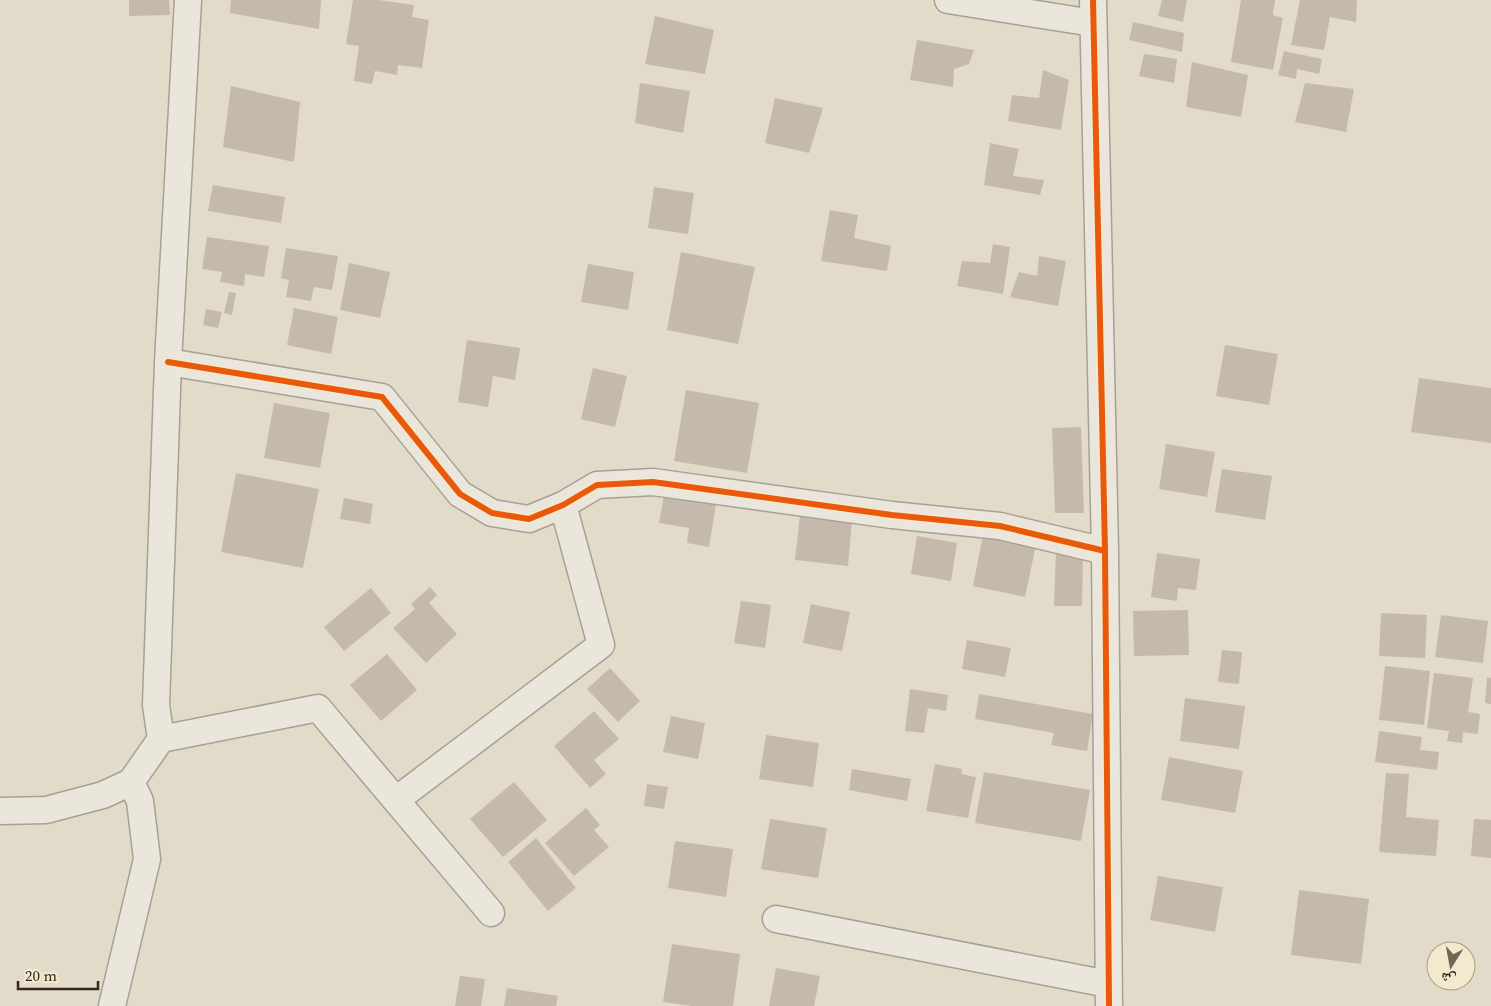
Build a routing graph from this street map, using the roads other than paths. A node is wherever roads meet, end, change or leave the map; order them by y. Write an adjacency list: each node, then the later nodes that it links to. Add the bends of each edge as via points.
1 (188, 0): 4 (street)
2 (948, 0): 3 (street)
3 (1093, 11): 6 (street)
4 (168, 362): 5 (street, via 382,397 460,494 492,514 529,519); 7 (street, via 156,705)
5 (563, 505): 6 (street, via 597,485 653,482 892,515 1000,526); 9 (street, via 601,645)
6 (1105, 551): 13 (street)
7 (161, 739): 8 (street); 9 (street, via 318,708)
8 (131, 782): 10 (street, via 103,795 46,810); 14 (street, via 140,801 147,859)
9 (396, 800): 11 (street)
10 (0, 811)
11 (490, 913)
12 (776, 919): 13 (street)
13 (1108, 995)
14 (112, 1006)

